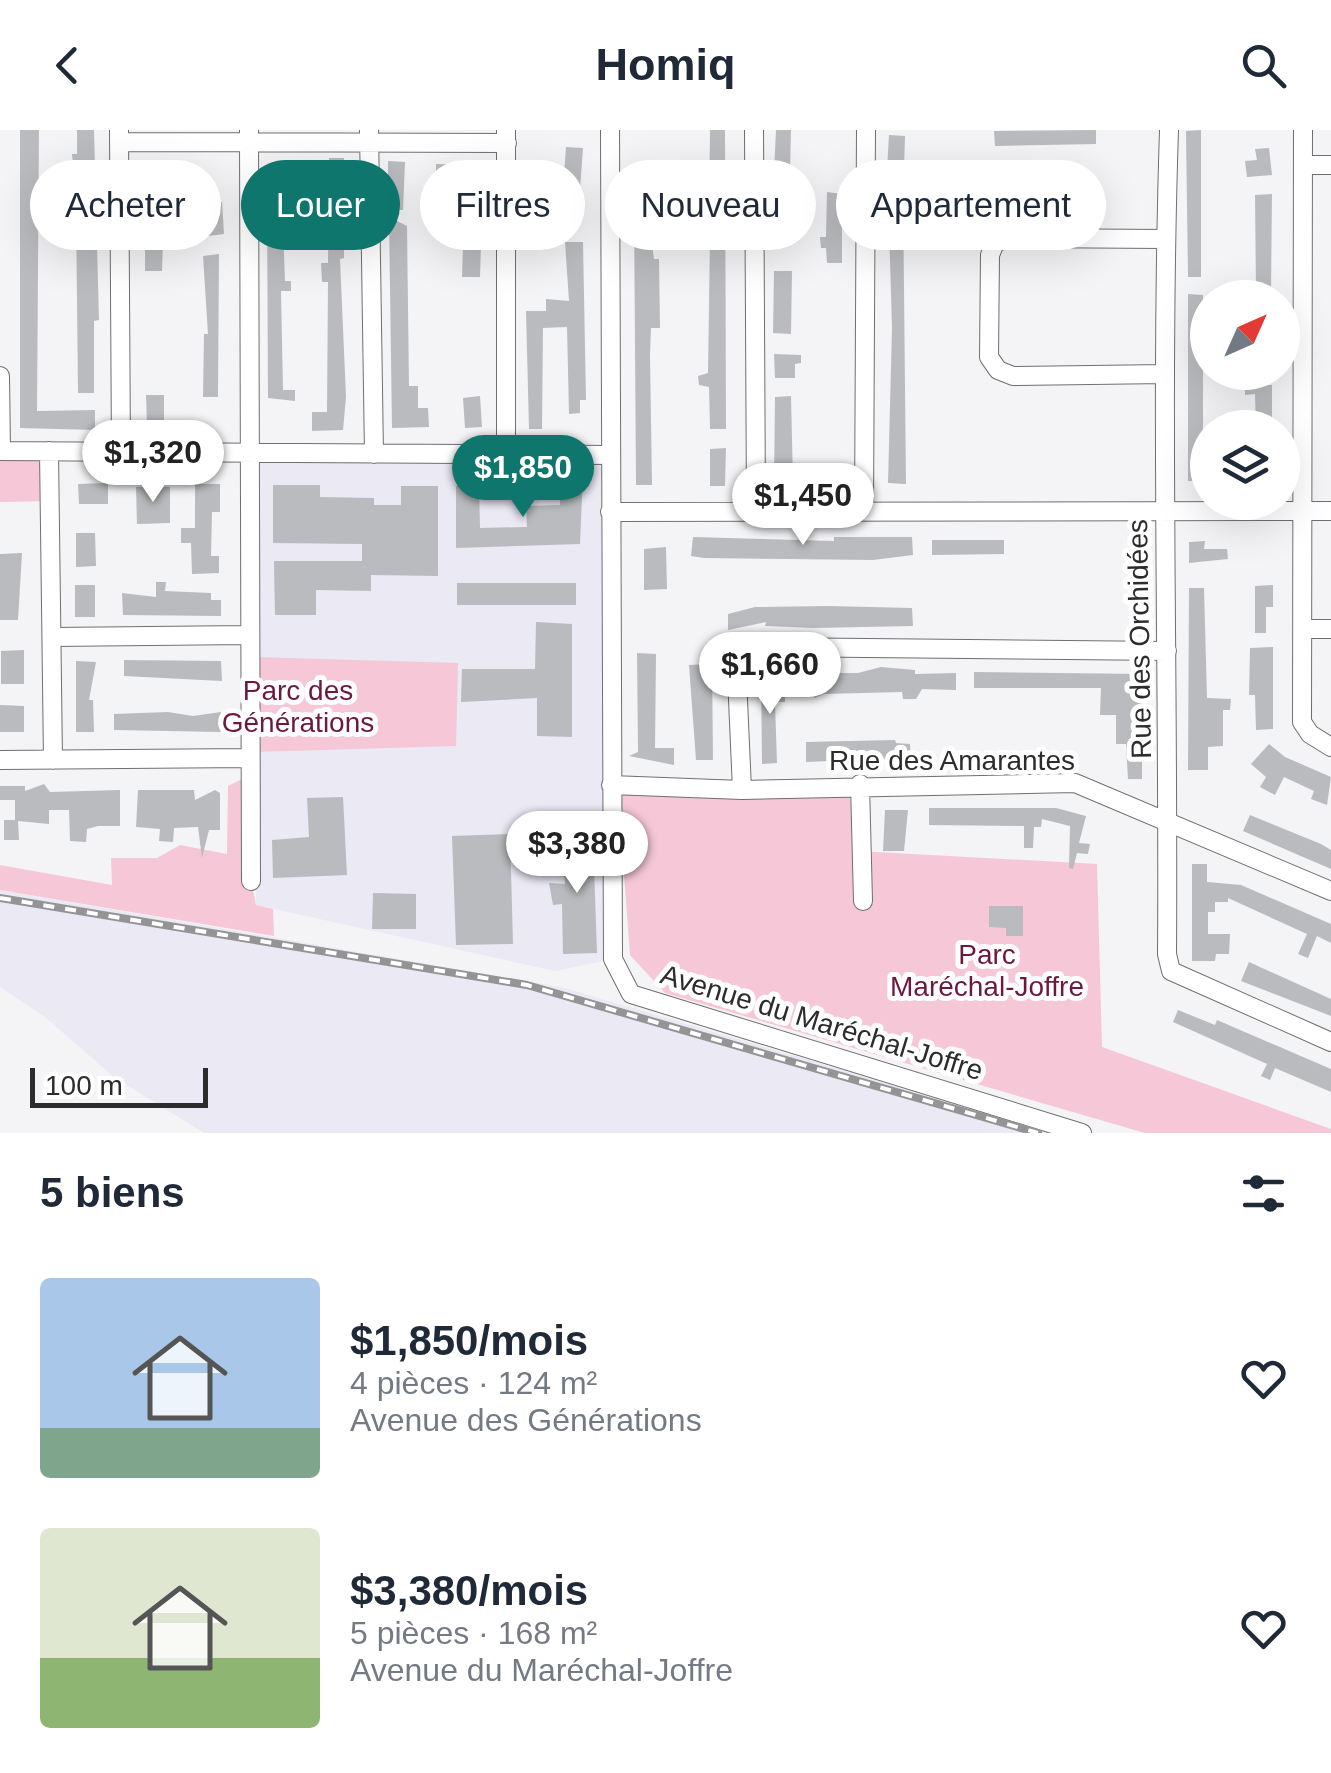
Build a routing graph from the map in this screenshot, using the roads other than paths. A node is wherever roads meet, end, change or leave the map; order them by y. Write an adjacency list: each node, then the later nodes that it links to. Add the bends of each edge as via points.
1 (610, 130): 21 (street, Avenue du Maréchal-Joffre)
2 (754, 130): 22 (street)
3 (866, 130): 23 (street)
4 (1169, 130): 12 (street, Rue des Orchidées)
5 (1303, 130): 10 (street)
6 (249, 135): 7 (street); 8 (street); 18 (street)
7 (369, 135): 9 (street); 19 (street)
8 (119, 136): 17 (street)
9 (506, 137): 20 (street)
10 (1304, 165): 11 (street); 25 (street)
11 (1331, 165)
12 (1166, 239): 13 (street, Rue des Orchidées); 13 (street, via 1007,238 995,244 989,357 1013,376)
13 (1165, 374): 24 (street, Rue des Orchidées)
14 (0, 376): 15 (street)
15 (0, 451): 16 (street)
16 (50, 452): 17 (street); 31 (street)
17 (121, 452): 18 (street)
18 (250, 454): 19 (street); 30 (street)
19 (374, 454): 20 (street)
20 (506, 454): 21 (street)
21 (610, 454): 27 (street, Avenue du Maréchal-Joffre)
22 (756, 509): 23 (street); 27 (street)
23 (864, 510): 24 (street)
24 (1164, 511): 25 (street); 32 (street, Rue des Orchidées)
25 (1301, 511): 26 (street); 29 (street)
26 (1331, 511)
27 (610, 512): 38 (street, Avenue du Maréchal-Joffre)
28 (1331, 628): 29 (street)
29 (1302, 629): 33 (street, via 1302,722)
30 (248, 635): 31 (street); 34 (street)
31 (52, 638): 36 (street)
32 (1167, 651): 39 (street, via 765,648 750,655 737,677); 40 (street, Rue des Orchidées)
33 (1331, 746)
34 (248, 758): 36 (street); 41 (street)
35 (0, 760): 36 (street)
36 (53, 760)
37 (860, 784): 39 (street, Rue des Amarantes); 40 (street, Rue des Amarantes, via 1074,783); 43 (street)
38 (611, 785): 39 (street, Rue des Amarantes); 45 (street, Avenue du Maréchal-Joffre, via 613,959 631,994)
39 (742, 790)
40 (1170, 824): 42 (street, Rue des Amarantes); 44 (street, Rue des Orchidées, via 1171,971)
41 (251, 881)
42 (1331, 891)
43 (863, 901)
44 (1331, 1042)
45 (1082, 1133)

